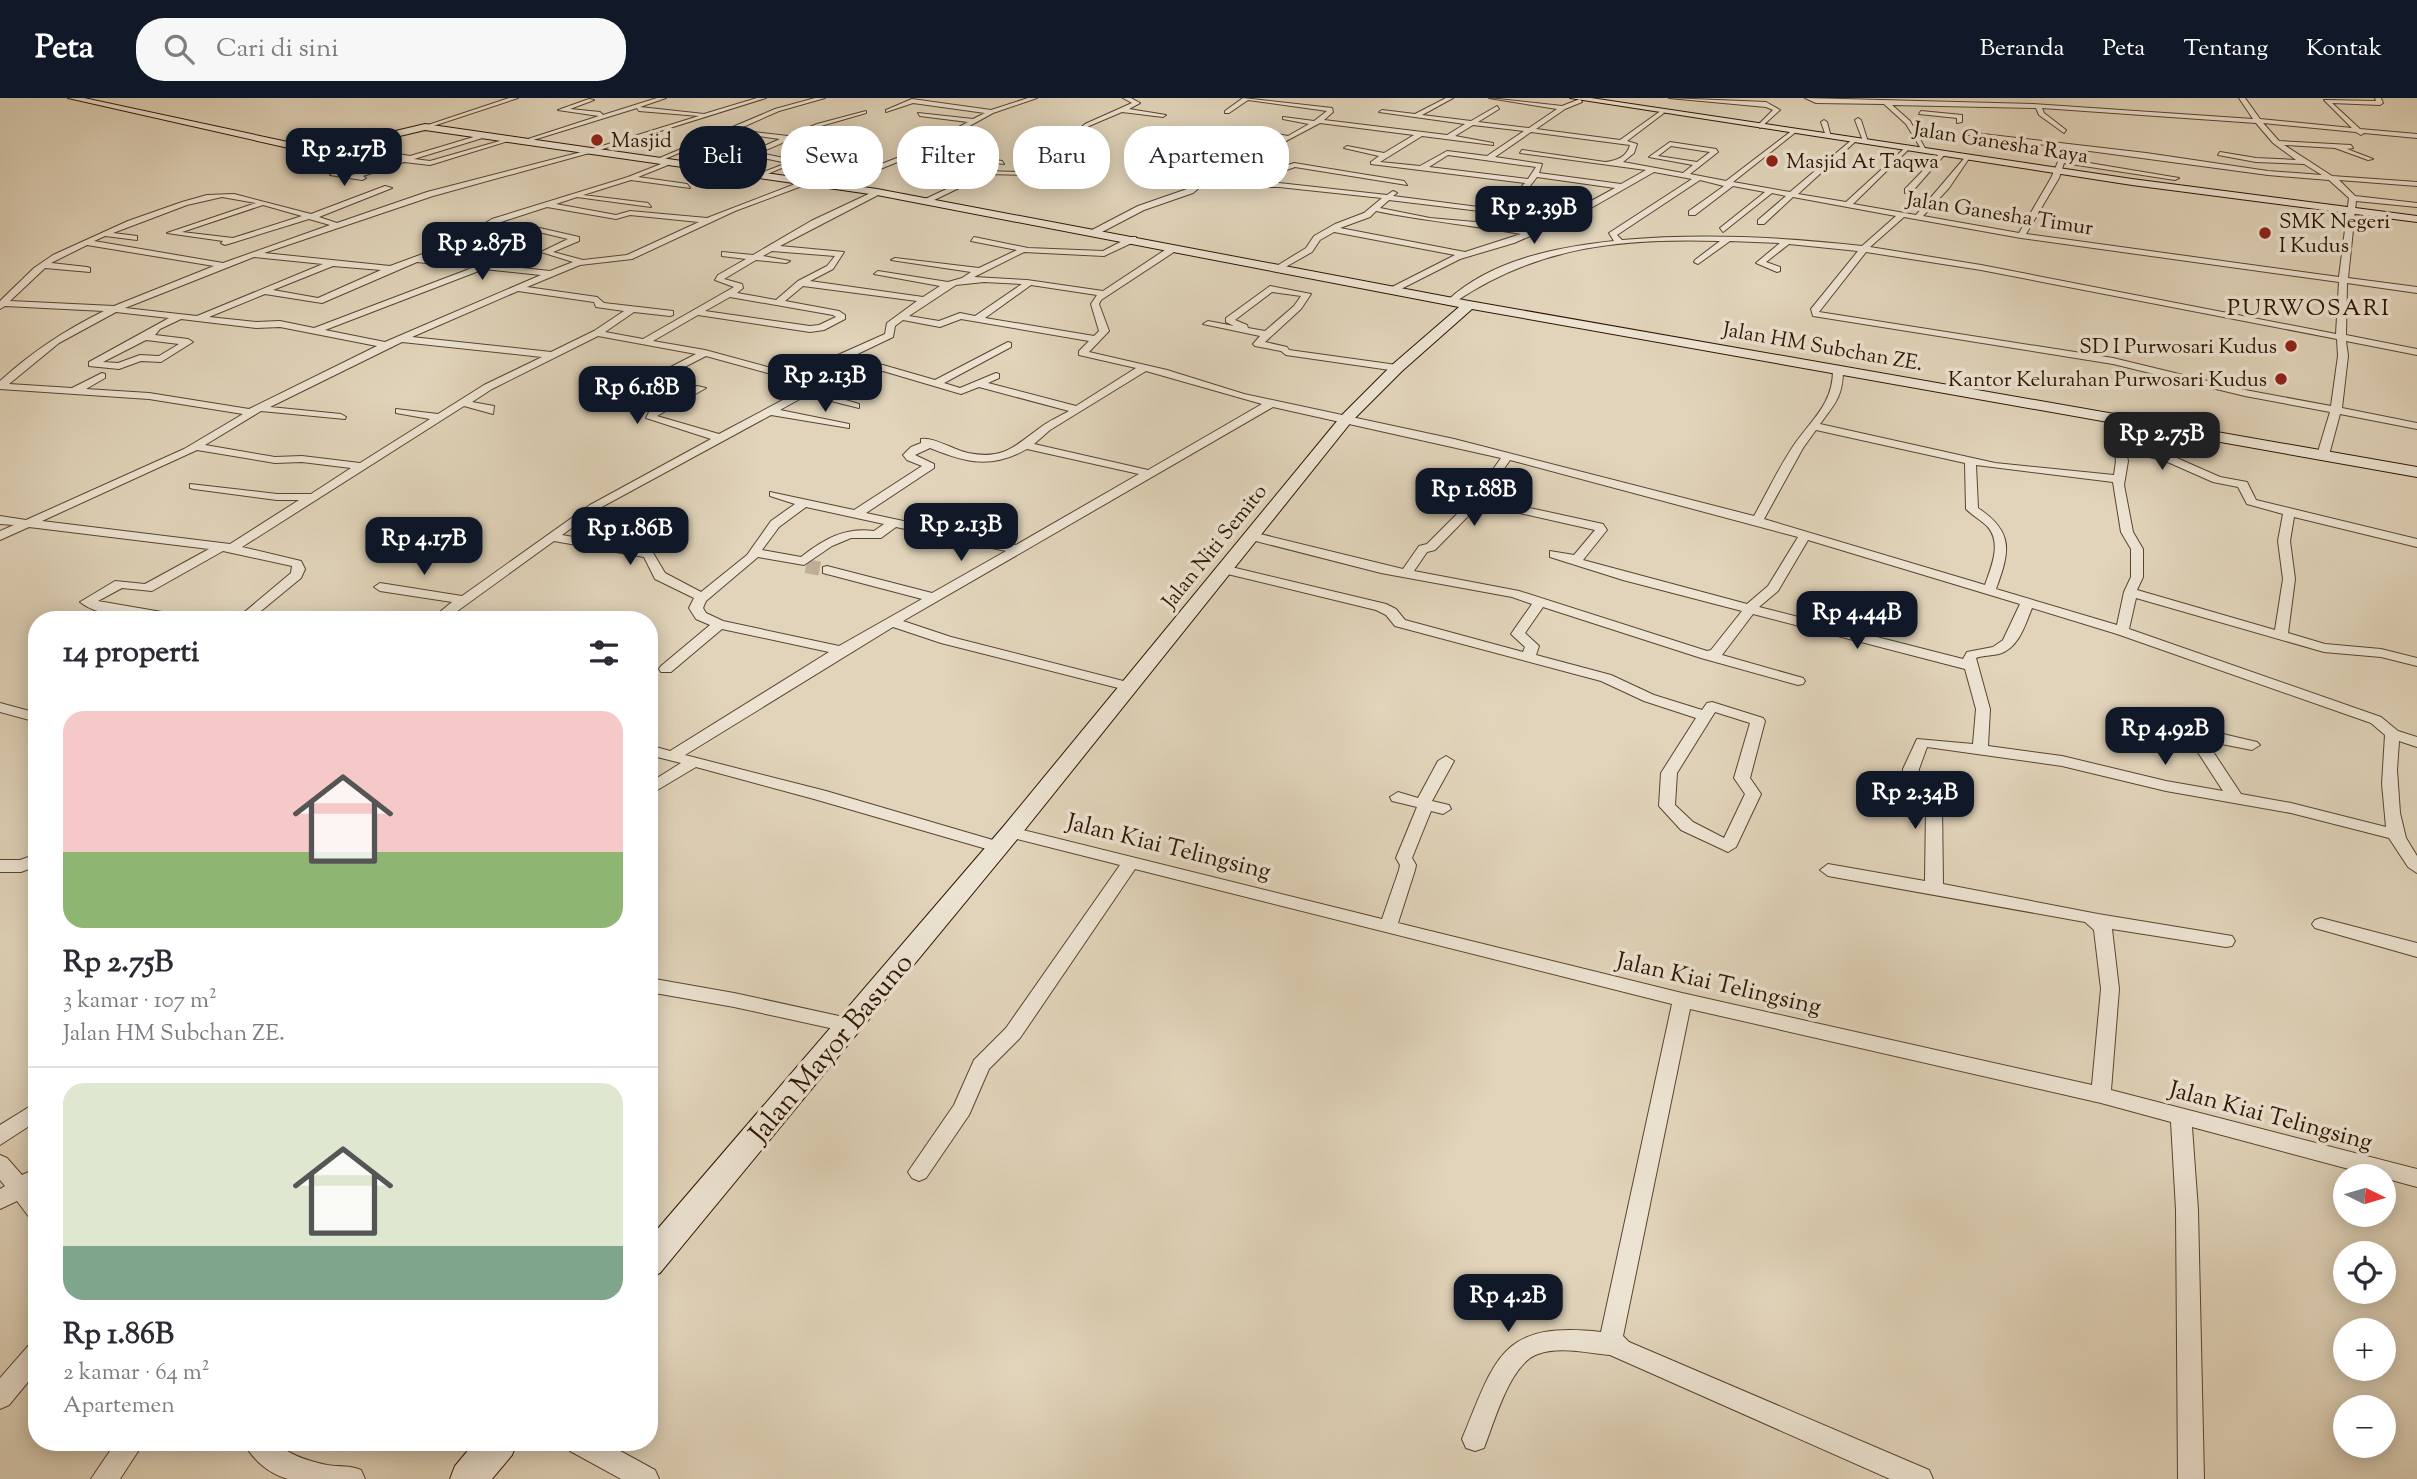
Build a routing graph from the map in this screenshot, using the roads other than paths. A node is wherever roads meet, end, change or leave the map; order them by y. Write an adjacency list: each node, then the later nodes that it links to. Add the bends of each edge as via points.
1 (72, 98): 86 (street, via 296,147)
2 (515, 98): 62 (street)
3 (635, 98): 21 (street)
4 (663, 98): 21 (street)
5 (763, 98): 46 (street)
6 (822, 98): 26 (street)
7 (920, 98): 22 (street)
8 (1034, 98): 38 (street)
9 (1125, 98): 35 (street, via 1137,103)
10 (1246, 98): 39 (street); 55 (street, via 1331,109)
11 (1450, 98): 48 (street)
12 (1492, 98): 33 (street)
13 (1672, 98): 27 (street)
14 (1756, 98): 27 (street)
15 (1808, 98): 20 (street)
16 (2242, 98): 54 (street)
17 (2378, 98): 69 (street, via 2380,103 2326,101)
18 (1577, 99): 33 (street); 41 (street, Jalan Ganesha Raya)
19 (603, 100): 45 (street, via 558,110)
20 (1883, 100): 23 (street); 42 (street)
21 (653, 101): 29 (street)
22 (912, 101): 36 (street); 38 (street)
23 (1992, 101): 31 (street)
24 (2103, 102): 37 (street)
25 (619, 104): 29 (street)
26 (799, 104): 30 (street); 58 (street)
27 (1769, 105): 61 (street, via 1777,110)
28 (2156, 105): 44 (street)
29 (633, 107): 45 (street); 46 (street)
30 (821, 107)
31 (2039, 107): 37 (street); 67 (street, via 2041,114)
32 (1497, 108): 57 (street)
33 (1563, 108): 64 (street)
34 (841, 109): 59 (street, via 866,112)
35 (1123, 110): 47 (street); 119 (street, via 1087,125 1055,154 1023,174)
36 (888, 111)
37 (2108, 111): 44 (street)
38 (991, 112): 52 (street)
39 (1227, 112)
40 (1382, 112): 48 (street)
41 (1662, 112): 61 (street, Jalan Ganesha Raya); 83 (street)
42 (1901, 112): 56 (street, via 1960,116); 93 (street)
43 (920, 114): 52 (street)
44 (2163, 114): 54 (street)
45 (608, 115): 49 (street); 79 (street)
46 (707, 115): 94 (street)
47 (1163, 115)
48 (1416, 116): 57 (street); 63 (street)
49 (621, 117)
50 (1285, 118): 55 (street)
51 (1857, 120): 81 (street)
52 (974, 121): 60 (street)
53 (1824, 121): 74 (street)
54 (2258, 121): 69 (street); 84 (street)
55 (1317, 122): 63 (street); 73 (street)
56 (1959, 122)
57 (1471, 124): 64 (street); 76 (street)
58 (741, 126)
59 (816, 126)
60 (965, 126)
61 (1760, 126): 66 (street, Jalan Ganesha Raya)
62 (430, 128): 72 (street, Jalan HM Subchan ZE.); 86 (street)
63 (1389, 130): 70 (street)
64 (1530, 130): 77 (street); 92 (street)
65 (1608, 130): 77 (street)
66 (1794, 131): 74 (street, Jalan Ganesha Raya); 131 (street)
67 (2064, 131)
68 (2028, 132): 82 (street, via 2011,132)
69 (2361, 133): 75 (street)
70 (1420, 134): 76 (street); 100 (street)
71 (1966, 134): 82 (street)
72 (487, 135): 78 (street, Jalan HM Subchan ZE.); 103 (street)
73 (1289, 136)
74 (1829, 136): 80 (street, Jalan Ganesha Raya)
75 (2417, 136)
76 (1451, 137): 85 (street)
77 (1596, 138): 83 (street)
78 (512, 139): 79 (street, Jalan HM Subchan ZE.); 111 (street)
79 (528, 140): 94 (street, Jalan HM Subchan ZE.)
80 (1854, 140): 81 (street, Jalan Ganesha Raya); 145 (street)
81 (1866, 141): 91 (street, Jalan Ganesha Raya)
82 (2006, 141): 96 (street); 129 (street)
83 (1622, 142): 109 (street, via 1636,147)
84 (2278, 143): 87 (street); 110 (street)
85 (1491, 144)
86 (345, 146): 103 (street)
87 (2333, 146): 88 (street); 104 (street)
88 (2351, 147)
89 (1347, 148): 100 (street)
90 (1435, 148): 97 (street)
91 (1907, 148): 93 (street, Jalan Ganesha Raya); 153 (street)
92 (1503, 149): 101 (street); 109 (street, Jalan Ganesha Timur)
93 (1923, 150): 98 (street, Jalan Ganesha Raya)
94 (591, 151): 105 (street, Jalan HM Subchan ZE.); 167 (street, via 430,194)
95 (679, 152): 105 (street)
96 (2067, 152): 107 (street); 115 (street)
97 (1451, 153): 101 (street); 117 (street)
98 (1943, 153): 102 (street, Jalan Ganesha Raya); 142 (street)
99 (2220, 154): 110 (street)
100 (1384, 155): 113 (street, via 1373,162)
101 (1491, 157): 120 (street); 126 (street, via 1540,165)
102 (1968, 157): 115 (street, Jalan Ganesha Raya); 162 (street)
103 (407, 159): 111 (street); 123 (street)
104 (2370, 159)
105 (658, 160): 106 (street, Jalan HM Subchan ZE.)
106 (671, 162): 108 (street, Jalan HM Subchan ZE.); 125 (street)
107 (2148, 162)
108 (679, 163)
109 (1617, 163): 118 (street, Jalan Ganesha Timur)
110 (2308, 163): 129 (street)
111 (426, 164): 116 (street)
112 (1698, 164): 112 (street, via 1687,162 1652,157 1670,144 1716,151); 122 (street)
113 (1377, 165): 117 (street); 124 (street)
114 (1289, 166): 124 (street)
115 (2061, 166): 127 (street); 150 (street, Jalan Ganesha Raya); 174 (street)
116 (413, 169)
117 (1419, 169): 120 (street); 130 (street)
118 (1652, 170): 122 (street, Jalan Ganesha Timur); 135 (street)
119 (999, 173)
120 (1465, 174): 126 (street)
121 (334, 175): 123 (street)
122 (1683, 176): 128 (street, Jalan Ganesha Timur)
123 (353, 177): 161 (street, via 389,181 380,186 392,188)
124 (1364, 177): 130 (street)
125 (630, 178): 133 (street); 146 (street)
126 (1532, 178): 135 (street); 141 (street)
127 (2175, 178)
128 (1697, 179): 131 (street, Jalan Ganesha Timur); 181 (street, via 1612,235)
129 (2332, 179): 132 (street); 150 (street)
130 (1404, 183): 147 (street)
131 (1729, 184): 144 (street, Jalan Ganesha Timur); 158 (street)
132 (2417, 184)
133 (679, 185)
134 (1289, 186): 147 (street)
135 (1624, 187): 171 (street)
136 (791, 189): 164 (street)
137 (854, 189): 143 (street, Jalan HM Subchan ZE.)
138 (950, 189): 148 (street)
139 (1191, 189): 170 (street)
140 (1510, 190): 141 (street)
141 (1522, 191): 157 (street)
142 (1909, 191)
143 (877, 192): 148 (street, Jalan HM Subchan ZE.); 184 (street)
144 (1769, 192): 145 (street, Jalan Ganesha Timur); 173 (street)
145 (1789, 195): 153 (street, Jalan Ganesha Timur); 165 (street)
146 (574, 196): 151 (street); 152 (street)
147 (1388, 197): 156 (street); 157 (street)
148 (925, 201): 170 (street, Jalan HM Subchan ZE.)
149 (261, 203): 161 (street); 172 (street, via 213,196); 178 (street, via 172,233)
150 (2353, 204): 154 (street); 163 (street, Jalan Ganesha Raya); 207 (street)
151 (546, 205): 159 (street, via 614,217); 168 (street, via 488,225)
152 (646, 205): 155 (street); 159 (street)
153 (1847, 205): 160 (street, Jalan Ganesha Timur)
154 (2417, 205)
155 (656, 206)
156 (1375, 209): 166 (street); 169 (street)
157 (1495, 211): 166 (street)
158 (1692, 213)
159 (627, 214): 164 (street)
160 (1902, 215): 162 (street, Jalan Ganesha Timur); 183 (street)
161 (310, 217): 167 (street); 178 (street)
162 (1917, 218): 174 (street, Jalan Ganesha Timur)
163 (2417, 219)
164 (708, 221): 194 (street, via 629,257)
165 (1760, 222)
166 (1477, 223): 171 (street)
167 (336, 225): 187 (street)
168 (498, 228): 191 (street); 194 (street, via 522,226 576,239 544,252)
169 (1332, 229): 189 (street); 200 (street, via 1309,250)
170 (1094, 232): 177 (street, Jalan HM Subchan ZE.)
171 (1528, 233): 189 (street)
172 (105, 234): 175 (street); 180 (street)
173 (1726, 234): 179 (street); 181 (street); 195 (street)
174 (2021, 236): 207 (street, Jalan Ganesha Timur)
175 (134, 239)
176 (974, 239): 186 (street)
177 (1133, 239): 185 (street, Jalan HM Subchan ZE.); 186 (street, via 1104,254)
178 (233, 240): 182 (street)
179 (1787, 241): 183 (street); 202 (street, via 1760,263)
180 (86, 242): 197 (street); 198 (street)
181 (1620, 242): 221 (street, via 1521,262 1483,279)
182 (216, 246)
183 (1865, 247): 238 (street); 270 (street, via 1816,314 2113,361)
184 (771, 248): 190 (street); 210 (street, via 841,254 831,269)
185 (1174, 248): 200 (street, Jalan HM Subchan ZE.); 217 (street)
186 (1027, 250): 204 (street)
187 (253, 254): 196 (street); 198 (street)
188 (724, 254): 190 (street)
189 (1463, 254): 213 (street)
190 (754, 258): 193 (street); 216 (street, via 720,279 740,287)
191 (417, 259): 199 (street); 201 (street)
192 (895, 260): 204 (street)
193 (786, 261)
194 (584, 262): 205 (street)
195 (1698, 262)
196 (333, 263): 201 (street); 215 (street)
197 (43, 265): 203 (street); 222 (street)
198 (225, 265): 224 (street)
199 (482, 267): 205 (street); 234 (street)
200 (1279, 267): 213 (street, Jalan HM Subchan ZE.)
201 (391, 269): 219 (street)
202 (1777, 269)
203 (87, 270)
204 (980, 271): 208 (street)
205 (550, 274): 212 (street)
206 (878, 274): 211 (street)
207 (2343, 280): 214 (street, Jalan Ganesha Timur); 238 (street)
208 (961, 281): 209 (street); 211 (street)
209 (1029, 283): 217 (street); 231 (street)
210 (803, 284): 218 (street); 220 (street)
211 (950, 285): 218 (street)
212 (517, 288): 225 (street); 239 (street)
213 (1395, 289): 221 (street, Jalan HM Subchan ZE.)
214 (2417, 290)
215 (265, 291): 219 (street); 230 (street)
216 (730, 294): 220 (street); 226 (street)
217 (1104, 294): 240 (street, via 1095,302 1104,329)
218 (927, 300): 229 (street)
219 (319, 301): 223 (street)
220 (778, 302): 226 (street, via 842,317 810,329)
221 (1460, 302): 249 (street, Jalan Niti Semito); 251 (street, Jalan HM Subchan ZE.)
222 (2, 304): 224 (street)
223 (337, 307)
224 (114, 309): 228 (street); 259 (street, via 64,335)
225 (632, 309): 227 (street); 235 (street)
226 (693, 312): 241 (street)
227 (670, 313)
228 (178, 317): 230 (street); 237 (street)
229 (902, 317): 231 (street, via 940,324 958,315); 250 (street, via 888,326 891,333 887,337 839,359)
230 (196, 319): 234 (street, via 280,324)
231 (977, 319): 240 (street)
232 (1208, 324): 233 (street)
233 (1241, 329): 236 (street); 236 (street, via 1244,327 1228,320 1270,289 1307,294)
234 (314, 331): 242 (street)
235 (597, 333): 241 (street); 246 (street)
236 (1267, 334): 249 (street, via 1258,344)
237 (144, 337): 237 (street, via 120,349 92,364 119,366 140,358 161,359 188,342)
238 (2340, 337): 244 (street); 270 (street, via 2343,356)
239 (400, 339): 242 (street); 246 (street)
240 (1096, 339): 248 (street, via 1082,353)
241 (647, 340): 245 (street)
242 (386, 345): 266 (street)
243 (1008, 345): 256 (street)
244 (2417, 352)
245 (705, 353): 247 (street); 265 (street)
246 (554, 355): 262 (street)
247 (743, 363): 252 (street); 255 (street)
248 (1143, 368): 263 (street); 267 (street)
249 (1397, 368): 275 (street, Jalan Niti Semito)
250 (845, 370): 255 (street); 256 (street, via 883,368)
251 (1839, 370): 276 (street, Jalan HM Subchan ZE.); 278 (street, via 1838,388)
252 (726, 373)
253 (102, 376): 260 (street)
254 (996, 376): 257 (street)
255 (820, 384): 261 (street)
256 (935, 384): 257 (street, via 961,391)
257 (980, 384): 267 (street)
258 (701, 388): 280 (street, via 651,418)
259 (3, 389): 260 (street)
260 (74, 391): 272 (street, via 181,400)
261 (804, 391): 264 (street); 269 (street)
262 (462, 403): 271 (street, via 490,408); 274 (street)
263 (1270, 404): 275 (street); 289 (street)
264 (855, 406)
265 (599, 408)
266 (261, 409): 272 (street); 273 (street)
267 (1078, 410): 281 (street)
268 (400, 411): 274 (street)
269 (768, 411): 277 (street); 280 (street)
270 (2336, 411): 279 (street); 284 (street)
271 (489, 412)
272 (249, 413): 282 (street)
273 (341, 417)
274 (440, 417): 287 (street)
275 (1347, 418): 285 (street); 303 (street, Jalan Niti Semito)
276 (2115, 419): 283 (street); 284 (street, Jalan HM Subchan ZE.)
277 (845, 426)
278 (1814, 426): 286 (street); 299 (street)
279 (2417, 426)
280 (720, 438): 305 (street, via 594,507)
281 (1026, 445): 289 (street); 297 (street, via 994,459 928,442 909,455 930,466)
282 (196, 447): 287 (street); 300 (street)
283 (2120, 448): 290 (street, via 2122,469); 296 (street, via 2166,457 2217,480 2243,484 2250,502)
284 (2323, 454): 288 (street, Jalan HM Subchan ZE.)
285 (1508, 456): 294 (street); 299 (street)
286 (1970, 461): 290 (street); 319 (street, via 1972,509 1992,521 2000,533 1999,565)
287 (361, 467): 293 (street)
288 (2417, 472)
289 (1152, 474): 308 (street)
290 (2117, 479): 320 (street, via 2127,532 2137,549 2137,577)
291 (194, 486): 293 (street)
292 (774, 494): 295 (street)
293 (312, 497): 307 (street)
294 (1477, 500): 311 (street, via 1600,528); 314 (street, via 1443,536 1423,549)
295 (804, 503): 297 (street); 309 (street, via 775,524)
296 (2290, 512): 306 (street); 334 (street, via 2284,541 2289,579)
297 (855, 514): 301 (street)
298 (0, 520): 300 (street)
299 (1757, 521): 304 (street)
300 (31, 523): 302 (street); 307 (street)
301 (893, 523): 308 (street); 309 (street, via 877,535 856,532 834,538 805,564)
302 (0, 536)
303 (1252, 536): 312 (street, Jalan Niti Semito); 314 (street)
304 (1805, 536): 319 (street); 327 (street, via 1773,588)
305 (552, 537): 321 (street, via 648,554 660,576); 324 (street)
306 (2417, 543)
307 (226, 547): 318 (street); 329 (street, via 290,561 299,569)
308 (1020, 550): 322 (street)
309 (755, 553): 321 (street)
310 (1554, 554): 311 (street)
311 (1577, 560): 327 (street)
312 (1223, 569): 337 (street, via 1381,607 1400,623); 342 (street, Jalan Niti Semito)
313 (827, 570): 322 (street)
314 (1406, 574): 325 (street)
315 (106, 582): 316 (street)
316 (120, 584): 318 (street); 328 (street, via 88,604)
317 (380, 587): 324 (street)
318 (147, 588): 323 (street)
319 (1989, 591): 326 (street)
320 (2130, 592): 333 (street); 334 (street)
321 (702, 597): 332 (street, via 696,611)
322 (934, 597): 331 (street)
323 (130, 598)
324 (464, 600): 330 (street)
325 (1540, 602): 336 (street); 337 (street, via 1518,634 1532,646)
326 (2027, 604): 333 (street); 339 (street, via 2009,643 1997,650 1973,653)
327 (1750, 609): 336 (street, via 1716,653); 339 (street, via 1865,635)
328 (122, 611)
329 (252, 611)
330 (449, 611)
331 (892, 622): 335 (street); 342 (street)
332 (719, 624): 335 (street); 340 (street)
333 (2122, 631): 346 (street, via 2376,720)
334 (2281, 637): 338 (street)
335 (841, 651): 351 (street)
336 (1706, 654): 341 (street)
337 (1528, 658): 344 (street, via 1606,678 1650,698)
338 (2417, 662)
339 (1971, 666): 349 (street, via 1983,709)
340 (666, 669)
341 (1798, 681)
342 (1130, 687): 360 (street, Jalan Niti Semito)
343 (0, 707): 345 (street)
344 (1711, 707): 344 (street, via 1669,773 1667,806 1687,826 1728,847 1753,794 1742,778 1763,722)
345 (28, 715)
346 (2393, 734): 347 (street); 359 (street, via 2389,748)
347 (2417, 742)
348 (2252, 745): 356 (street, via 2210,736 2198,740)
349 (1980, 748): 356 (street, via 2062,761); 364 (street, via 1925,741 1911,769 1912,790 1934,804)
350 (658, 752): 351 (street, Jalan Kiai Telingsing)
351 (672, 755): 353 (street, Jalan Kiai Telingsing)
352 (1446, 761): 357 (street)
353 (694, 762): 354 (street); 360 (street, Jalan Kiai Telingsing)
354 (658, 784)
355 (1398, 797): 357 (street)
356 (2237, 800): 359 (street, via 2291,808)
357 (1425, 804): 358 (street); 367 (street, via 1404,858 1407,870)
358 (1443, 809)
359 (2396, 835): 362 (street)
360 (1004, 840): 361 (street, Jalan Kiai Telingsing); 372 (street, Jalan Mayor Basuno)
361 (1131, 862): 367 (street, Jalan Kiai Telingsing); 378 (street, via 1013,1033 981,1065 962,1109)
362 (2417, 867)
363 (1828, 870): 364 (street)
364 (1934, 888): 365 (street)
365 (2096, 920): 368 (street); 373 (street, via 2103,927 2110,989)
366 (2321, 924): 369 (street)
367 (1388, 926): 371 (street, Jalan Kiai Telingsing)
368 (2226, 941)
369 (2417, 950)
370 (658, 987): 372 (street)
371 (1682, 1000): 373 (street, Jalan Kiai Telingsing); 384 (street, via 1609,1335)
372 (848, 1025): 383 (street, Jalan Mayor Basuno)
373 (2101, 1096): 375 (street, Jalan Kiai Telingsing)
374 (28, 1116): 376 (street)
375 (2181, 1116): 379 (street, Jalan Kiai Telingsing); 397 (street)
376 (0, 1136)
377 (0, 1164): 381 (street)
378 (919, 1172)
379 (2417, 1178)
380 (28, 1182): 381 (street)
381 (9, 1194): 382 (street)
382 (28, 1205)
383 (658, 1252)
384 (1614, 1344): 387 (street, via 1563,1340 1530,1344 1507,1366); 396 (street)
385 (28, 1364): 386 (street)
386 (0, 1397)
387 (1475, 1439)
388 (124, 1451): 392 (street)
389 (266, 1451): 393 (street, via 280,1464 328,1478)
390 (491, 1451): 394 (street)
391 (595, 1451): 395 (street)
392 (104, 1479)
393 (352, 1479)
394 (468, 1479)
395 (646, 1479)
396 (1920, 1479)
397 (2191, 1479)

